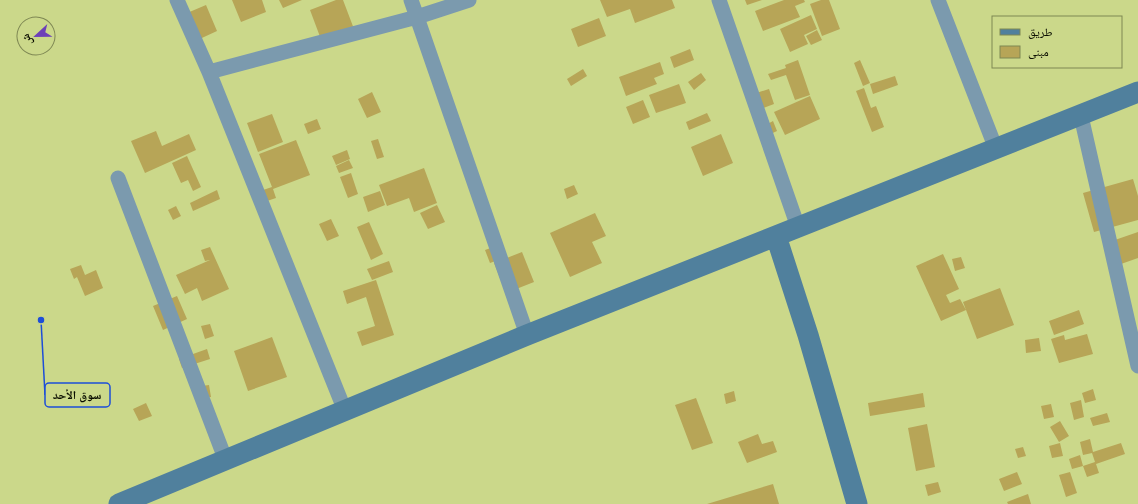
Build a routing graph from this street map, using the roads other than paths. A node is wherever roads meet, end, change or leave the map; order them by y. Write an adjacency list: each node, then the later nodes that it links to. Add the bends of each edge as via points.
1 (177, 0): 7 (street)
2 (411, 0): 6 (street)
3 (469, 0): 6 (street)
4 (719, 0): 12 (street)
5 (938, 0): 10 (street)
6 (417, 17): 7 (street); 14 (street)
7 (209, 72): 16 (street)
8 (1138, 92): 9 (main road)
9 (1081, 116): 10 (main road); 15 (street)
10 (996, 149): 12 (main road)
11 (118, 178): 17 (street)
12 (798, 227): 13 (main road)
13 (776, 236): 14 (main road); 19 (main road)
14 (526, 336): 16 (main road)
15 (1138, 366)
16 (345, 412): 17 (main road)
17 (226, 461): 18 (main road)
18 (119, 504)
19 (857, 504)

